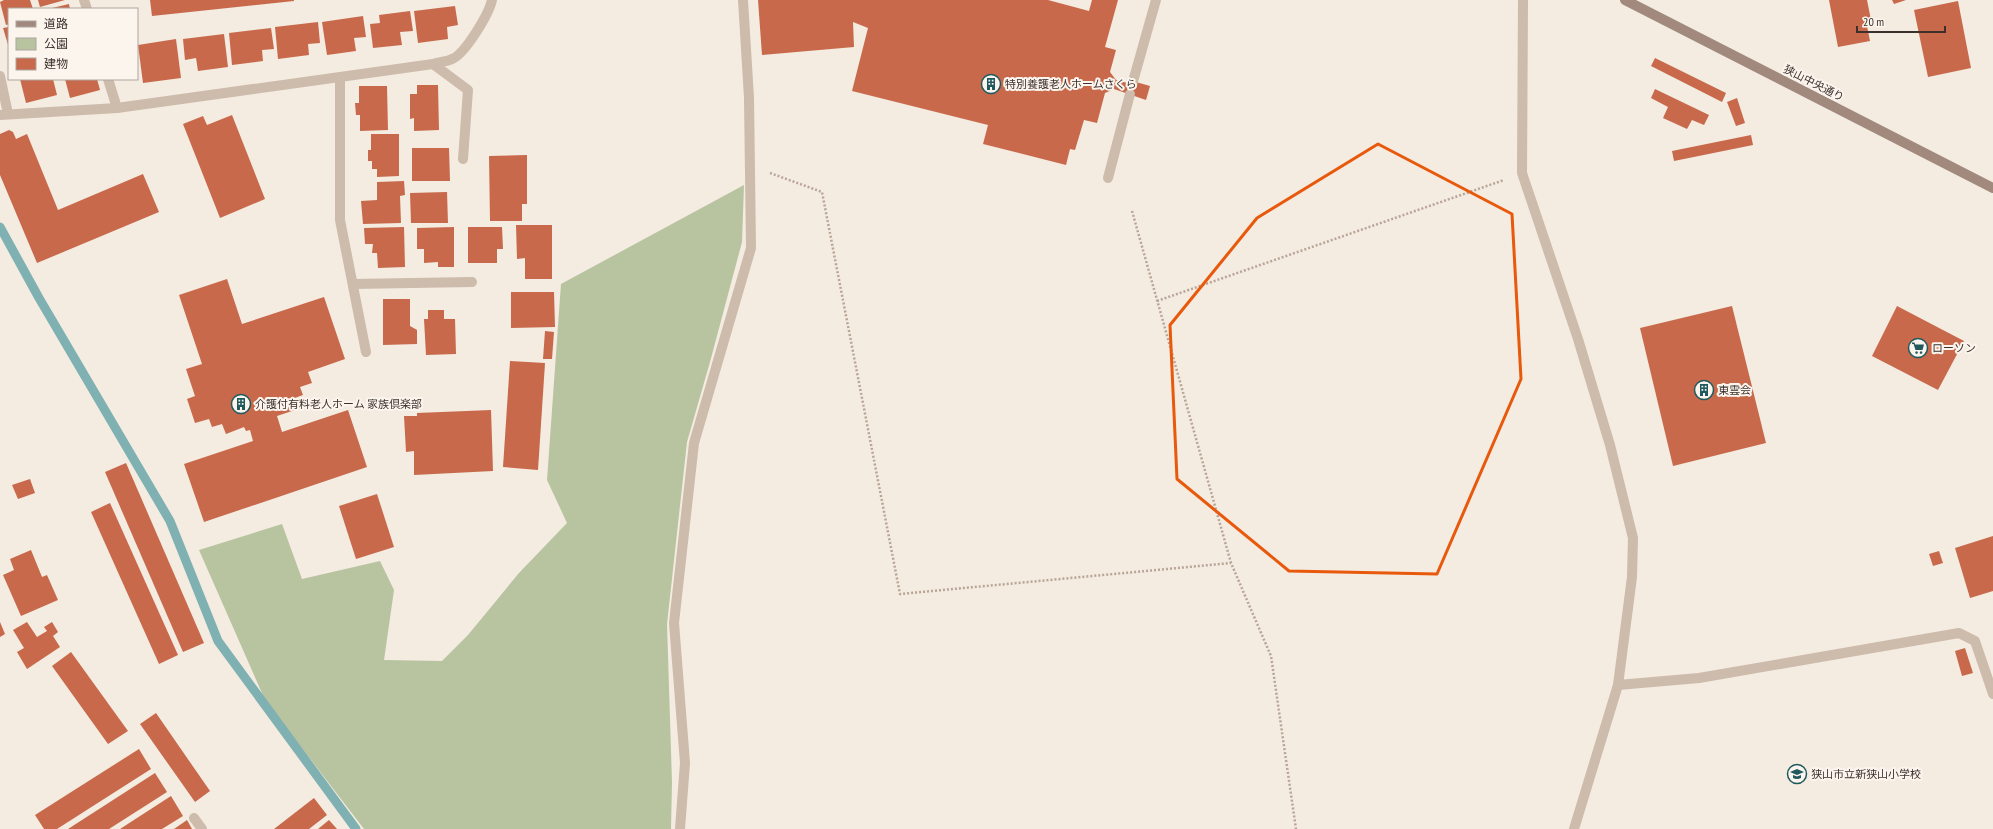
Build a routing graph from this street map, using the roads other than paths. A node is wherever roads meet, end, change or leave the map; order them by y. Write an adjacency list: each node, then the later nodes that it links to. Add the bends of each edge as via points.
1 (492, 0): 6 (street, via 491,8 481,26 466,46 453,59)
2 (743, 0): 22 (street, via 751,248 694,443 674,623 685,763)
3 (1156, 0): 13 (street)
4 (1523, 0): 18 (street, via 1522,173 1578,339 1610,446 1633,538 1632,584)
5 (1625, 0): 14 (street, 狭山中央通り)
6 (433, 64): 8 (street); 12 (street, via 468,90)
7 (0, 76): 11 (street)
8 (340, 77): 10 (street); 16 (street, via 340,220)
9 (108, 80): 10 (street)
10 (117, 108): 11 (street)
11 (4, 115)
12 (463, 159)
13 (1108, 178)
14 (1993, 188)
15 (472, 282): 16 (street)
16 (353, 284): 17 (street)
17 (366, 352)
18 (1618, 685): 19 (street, via 1699,678 1959,633 1975,641); 23 (street)
19 (1993, 694)
20 (194, 818): 21 (street)
21 (202, 829)
22 (680, 829)
23 (1574, 829)

